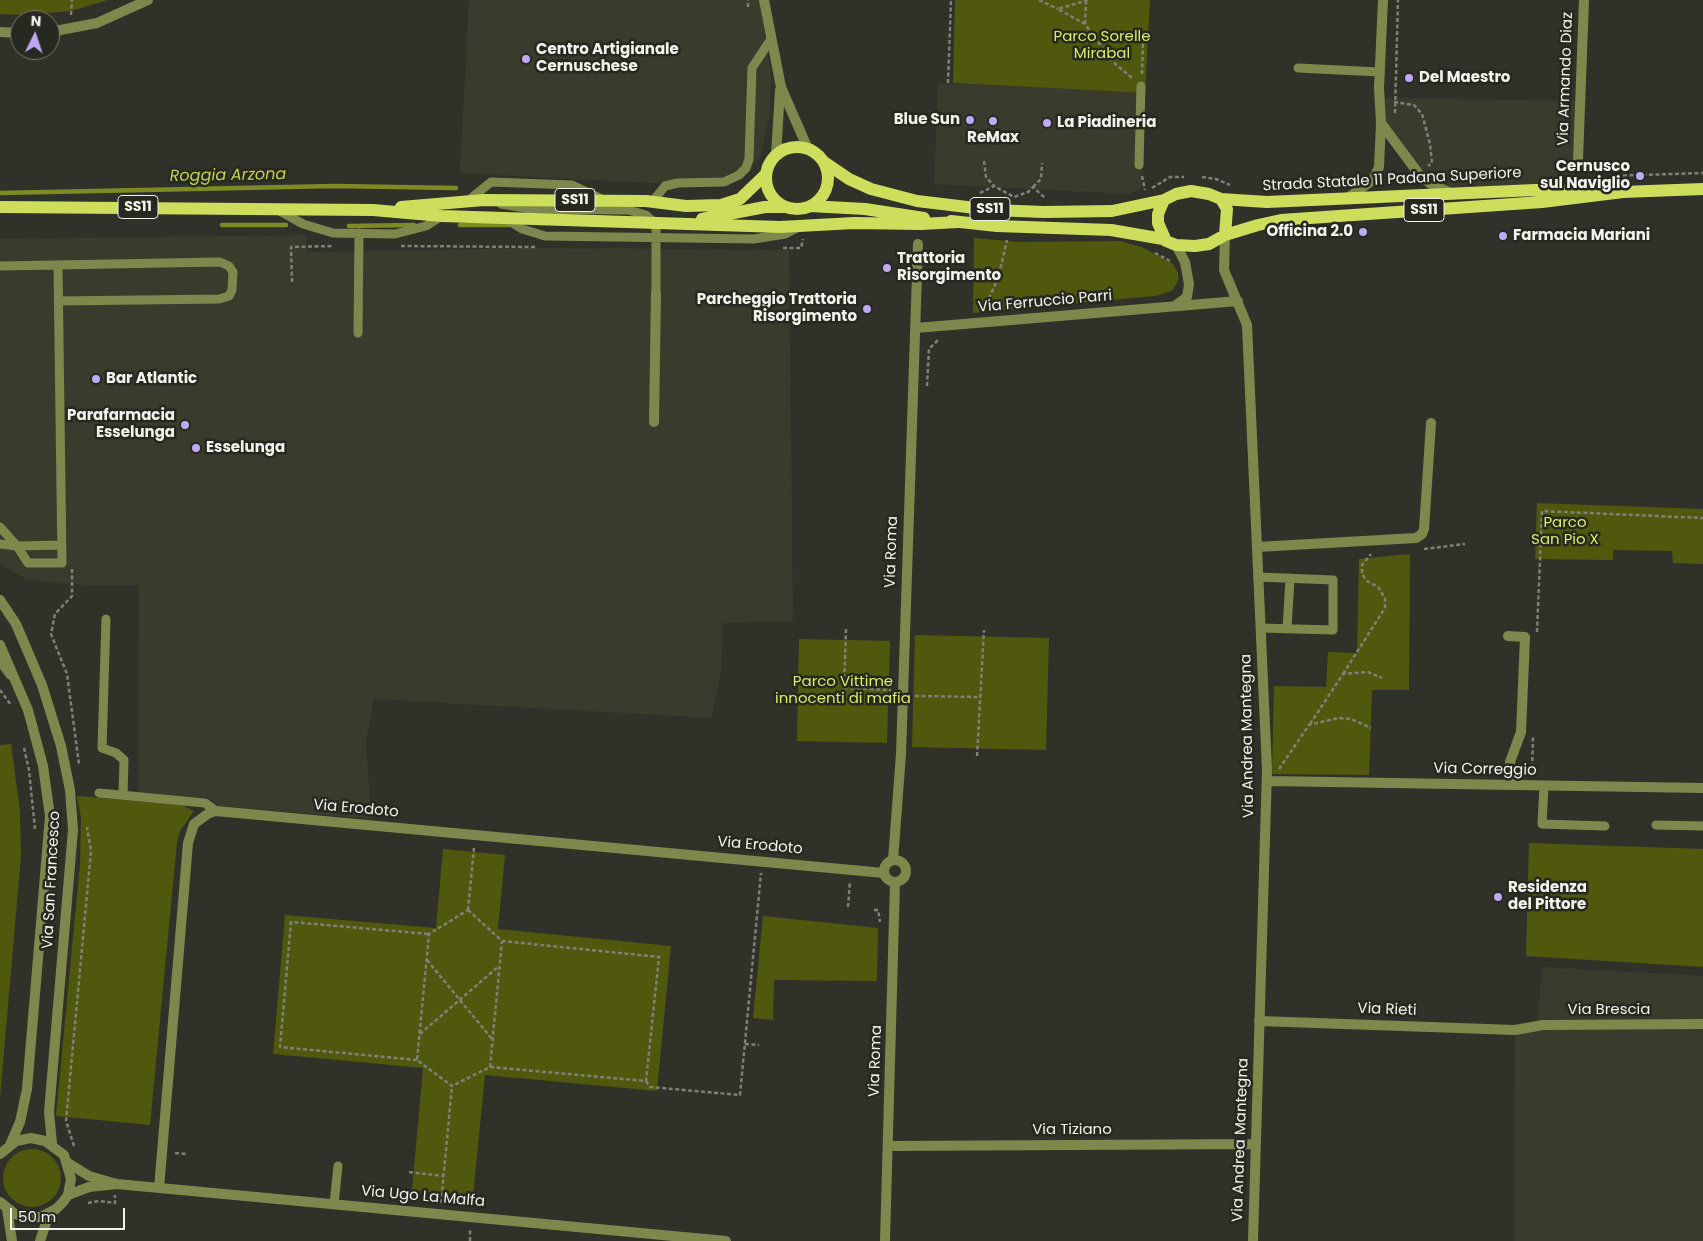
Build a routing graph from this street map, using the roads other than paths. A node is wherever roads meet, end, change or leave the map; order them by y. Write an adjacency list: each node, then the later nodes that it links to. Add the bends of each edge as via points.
1 (148, 0): 5 (street, via 97,23)
2 (764, 0): 6 (street)
3 (1383, 0): 8 (street)
4 (1584, 0): 14 (street, Via Armando Diaz)
5 (60, 30)
6 (771, 39): 10 (street); 27 (lane, via 752,68 746,168 724,182 665,186)
7 (1298, 68): 8 (lane)
8 (1380, 72): 11 (street)
9 (1141, 86): 16 (lane)
10 (781, 87): 12 (street); 13 (street)
11 (1381, 123): 20 (street, via 1431,184); 22 (street, via 1378,172)
12 (808, 149): 13 (main road, via 791,148); 15 (main road, SS11)
13 (776, 155): 17 (main road, SS11)
14 (1578, 160)
15 (824, 162): 26 (main road, SS11, via 878,192 966,207 1023,212 1104,211); 28 (main road, via 828,178 826,189 821,200)
16 (1139, 165)
17 (766, 174): 27 (main road, SS11, via 744,196 727,204 686,206); 30 (main road, via 770,194)
18 (1703, 189): 19 (main road, Strada Statale 11 Padana Superiore / SS11)
19 (1623, 192): 20 (main road, Strada Statale 11 Padana Superiore / SS11, via 1559,189); 40 (main road, Strada Statale 11 Padana Superiore / SS11, via 1542,202 1281,220)
20 (1455, 194): 22 (main road, Strada Statale 11 Padana Superiore / SS11)
21 (1221, 199): 22 (main road, Strada Statale 11 Padana Superiore / SS11, via 1267,202); 26 (main road, Strada Statale 11 Padana Superiore / SS11, via 1191,191); 40 (main road, via 1228,215)
22 (1346, 199)
23 (469, 200): 24 (main road, SS11); 25 (lane, via 491,182 572,185); 32 (main road, SS11)
24 (484, 200): 25 (main road, SS11); 36 (lane, via 525,208 633,211 646,215)
25 (605, 200): 27 (main road, SS11)
26 (1164, 200): 42 (main road, via 1157,219)
27 (653, 201)
28 (810, 206): 30 (main road, SS11); 35 (main road, SS11, via 865,209)
29 (0, 207): 31 (main road, SS11)
30 (784, 207): 37 (main road, SS11, via 765,207)
31 (276, 208): 32 (main road, SS11); 39 (lane, via 318,229 332,233)
32 (373, 210): 33 (main road, SS11)
33 (442, 216): 34 (main road, SS11); 39 (lane, via 411,231)
34 (506, 219): 36 (main road, SS11); 41 (lane, via 522,229 545,236)
35 (958, 222): 38 (main road, SS11); 42 (main road, SS11, via 1107,229)
36 (655, 223): 37 (main road, SS11); 41 (lane)
37 (675, 224): 38 (main road, SS11)
38 (802, 226): 41 (lane, via 785,234 754,239)
39 (359, 233): 52 (lane)
40 (1226, 235): 44 (main road, Strada Statale 11 Padana Superiore / SS11, via 1210,244); 49 (street, Via Andrea Mantegna, via 1224,270)
41 (656, 238): 47 (lane)
42 (1163, 239): 44 (main road, Strada Statale 11 Padana Superiore / SS11)
43 (918, 244): 51 (street, Via Roma)
44 (1176, 245): 50 (street, via 1185,262 1189,284 1187,297)
45 (58, 265): 46 (lane); 48 (lane); 48 (lane, via 220,262 233,272 229,296 219,299)
46 (0, 266)
47 (656, 293): 53 (street)
48 (58, 301): 57 (lane)
49 (1238, 301): 50 (street, Via Ferruccio Parri); 59 (street, Via Andrea Mantegna, via 1247,325)
50 (1176, 305): 51 (street, Via Ferruccio Parri)
51 (916, 328): 80 (street, Via Roma, via 903,693)
52 (358, 333)
53 (654, 422)
54 (1432, 423): 59 (street, via 1422,534 1416,538)
55 (0, 527): 58 (lane)
56 (0, 544): 58 (lane)
57 (62, 545): 58 (lane); 58 (lane, via 62,563 28,563)
58 (18, 546)
59 (1257, 547): 60 (street, Via Andrea Mantegna)
60 (1258, 577): 61 (lane); 64 (street, Via Andrea Mantegna)
61 (1290, 578): 65 (lane); 65 (lane, via 1334,580 1332,630)
62 (0, 600): 86 (street, Via San Francesco, via 16,624 42,685 61,746 70,790 72,843 48,1119)
63 (106, 619): 75 (lane, via 102,748 116,752 124,760)
64 (1261, 628): 65 (lane); 70 (street, Via Andrea Mantegna)
65 (1287, 628)
66 (1508, 636): 71 (street, via 1525,637 1521,732 1510,762)
67 (0, 645): 69 (street, Via San Francesco)
68 (0, 661): 69 (lane)
69 (19, 688): 88 (street, Via San Francesco, via 43,766 50,816 27,1089 20,1122)
70 (1267, 778): 71 (street, Via Correggio); 83 (street, Via Andrea Mantegna)
71 (1509, 785): 72 (street, Via Correggio)
72 (1544, 786): 73 (street, Via Correggio); 78 (lane, via 1542,824)
73 (1703, 788)
74 (99, 794): 75 (lane)
75 (123, 795): 76 (lane, via 205,803)
76 (216, 811): 81 (street, Via Erodoto); 94 (street, via 198,820 188,843)
77 (1656, 824): 79 (lane)
78 (1606, 826)
79 (1703, 826)
80 (893, 860): 81 (street, via 886,865); 82 (street, via 901,862 906,870 904,879)
81 (884, 873): 82 (street)
82 (895, 882): 89 (street, Via Roma)
83 (1259, 1021): 85 (street, Via Rieti); 87 (street, Via Andrea Mantegna)
84 (1703, 1024): 85 (street, Via Brescia, via 1543,1025)
85 (1515, 1030)
86 (52, 1144): 88 (street, via 31,1138); 91 (street, Via Ugo La Malfa)
87 (1256, 1144): 89 (street, Via Tiziano); 103 (street, Via Andrea Mantegna)
88 (10, 1145): 90 (street)
89 (888, 1146): 102 (street, Via Roma)
90 (0, 1154)
91 (68, 1163): 93 (street, Via Ugo La Malfa, via 89,1176); 95 (street, via 71,1179)
92 (338, 1166): 96 (lane)
93 (117, 1184): 94 (street, Via Ugo La Malfa); 95 (street, Via Ugo La Malfa, via 89,1187)
94 (159, 1188): 96 (street, Via Ugo La Malfa)
95 (68, 1195): 98 (street)
96 (334, 1204): 101 (street, Via Ugo La Malfa)
97 (4, 1205): 98 (street, via 23,1217); 99 (street)
98 (49, 1214): 100 (street)
99 (12, 1241)
100 (40, 1241)
101 (726, 1241)
102 (885, 1241)
103 (1253, 1241)

